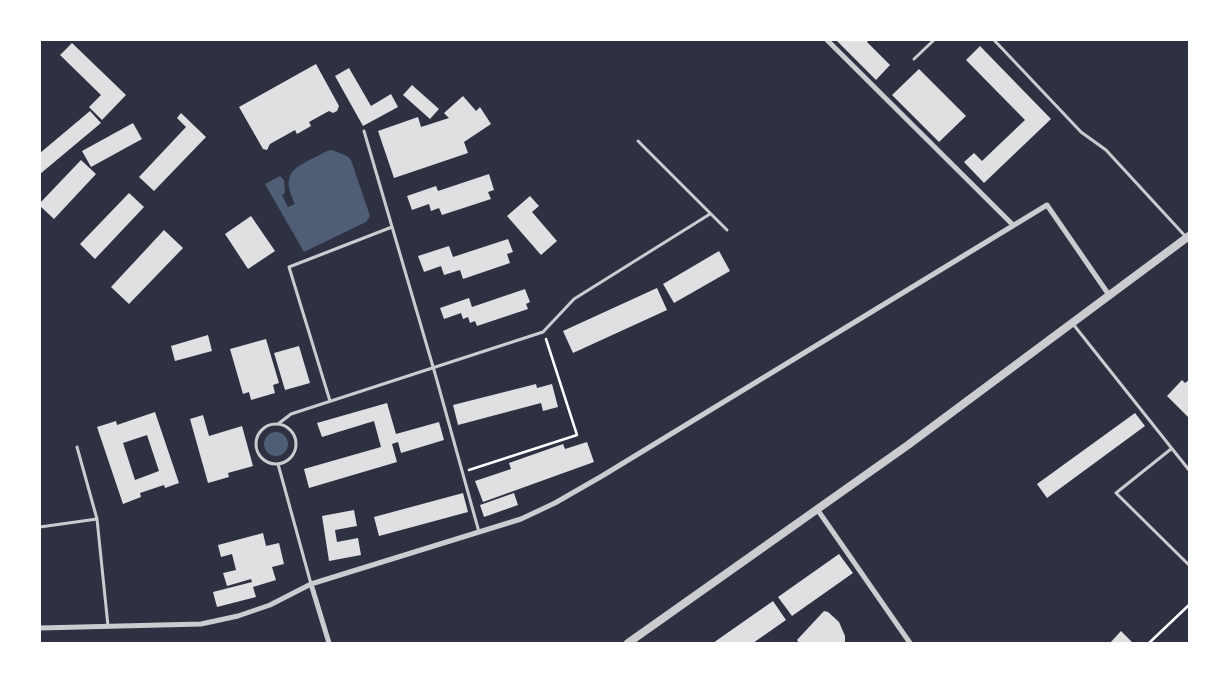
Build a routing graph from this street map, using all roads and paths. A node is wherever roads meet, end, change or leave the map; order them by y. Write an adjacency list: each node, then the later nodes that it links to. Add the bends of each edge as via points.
1 (826, 40): 8 (street)
2 (934, 40): 4 (lane)
3 (994, 40): 11 (lane, via 1081,132 1106,150)
4 (914, 59)
5 (364, 131): 9 (lane)
6 (638, 141): 7 (lane)
7 (710, 214): 10 (lane); 14 (lane, via 574,299)
8 (1013, 225): 12 (street, via 1047,205); 26 (street, via 563,498 521,519)
9 (392, 227): 15 (lane); 16 (lane, via 289,267)
10 (726, 230)
11 (1188, 237): 12 (street)
12 (1109, 295): 13 (street)
13 (1072, 323): 19 (lane); 23 (street)
14 (544, 332): 15 (lane); 22 (path, via 577,435)
15 (434, 368): 16 (lane); 22 (lane)
16 (330, 401): 17 (lane, via 292,414)
17 (278, 424): 20 (lane, via 292,432 296,447 288,460); 20 (lane, via 263,429 258,435 256,450 266,462)
18 (77, 447): 24 (lane)
19 (1171, 449): 21 (lane); 27 (lane, via 1116,493)
20 (278, 464): 28 (lane)
21 (1189, 470)
22 (462, 472): 26 (lane)
23 (817, 509): 33 (street); 34 (street)
24 (97, 519): 25 (lane); 30 (lane)
25 (40, 527)
26 (479, 532): 28 (street)
27 (1189, 565)
28 (311, 584): 30 (street, via 270,605 201,624); 32 (street)
29 (1189, 605): 35 (path)
30 (109, 627): 31 (street)
31 (40, 628)
32 (329, 643)
33 (628, 643)
34 (910, 643)
35 (1149, 643)

